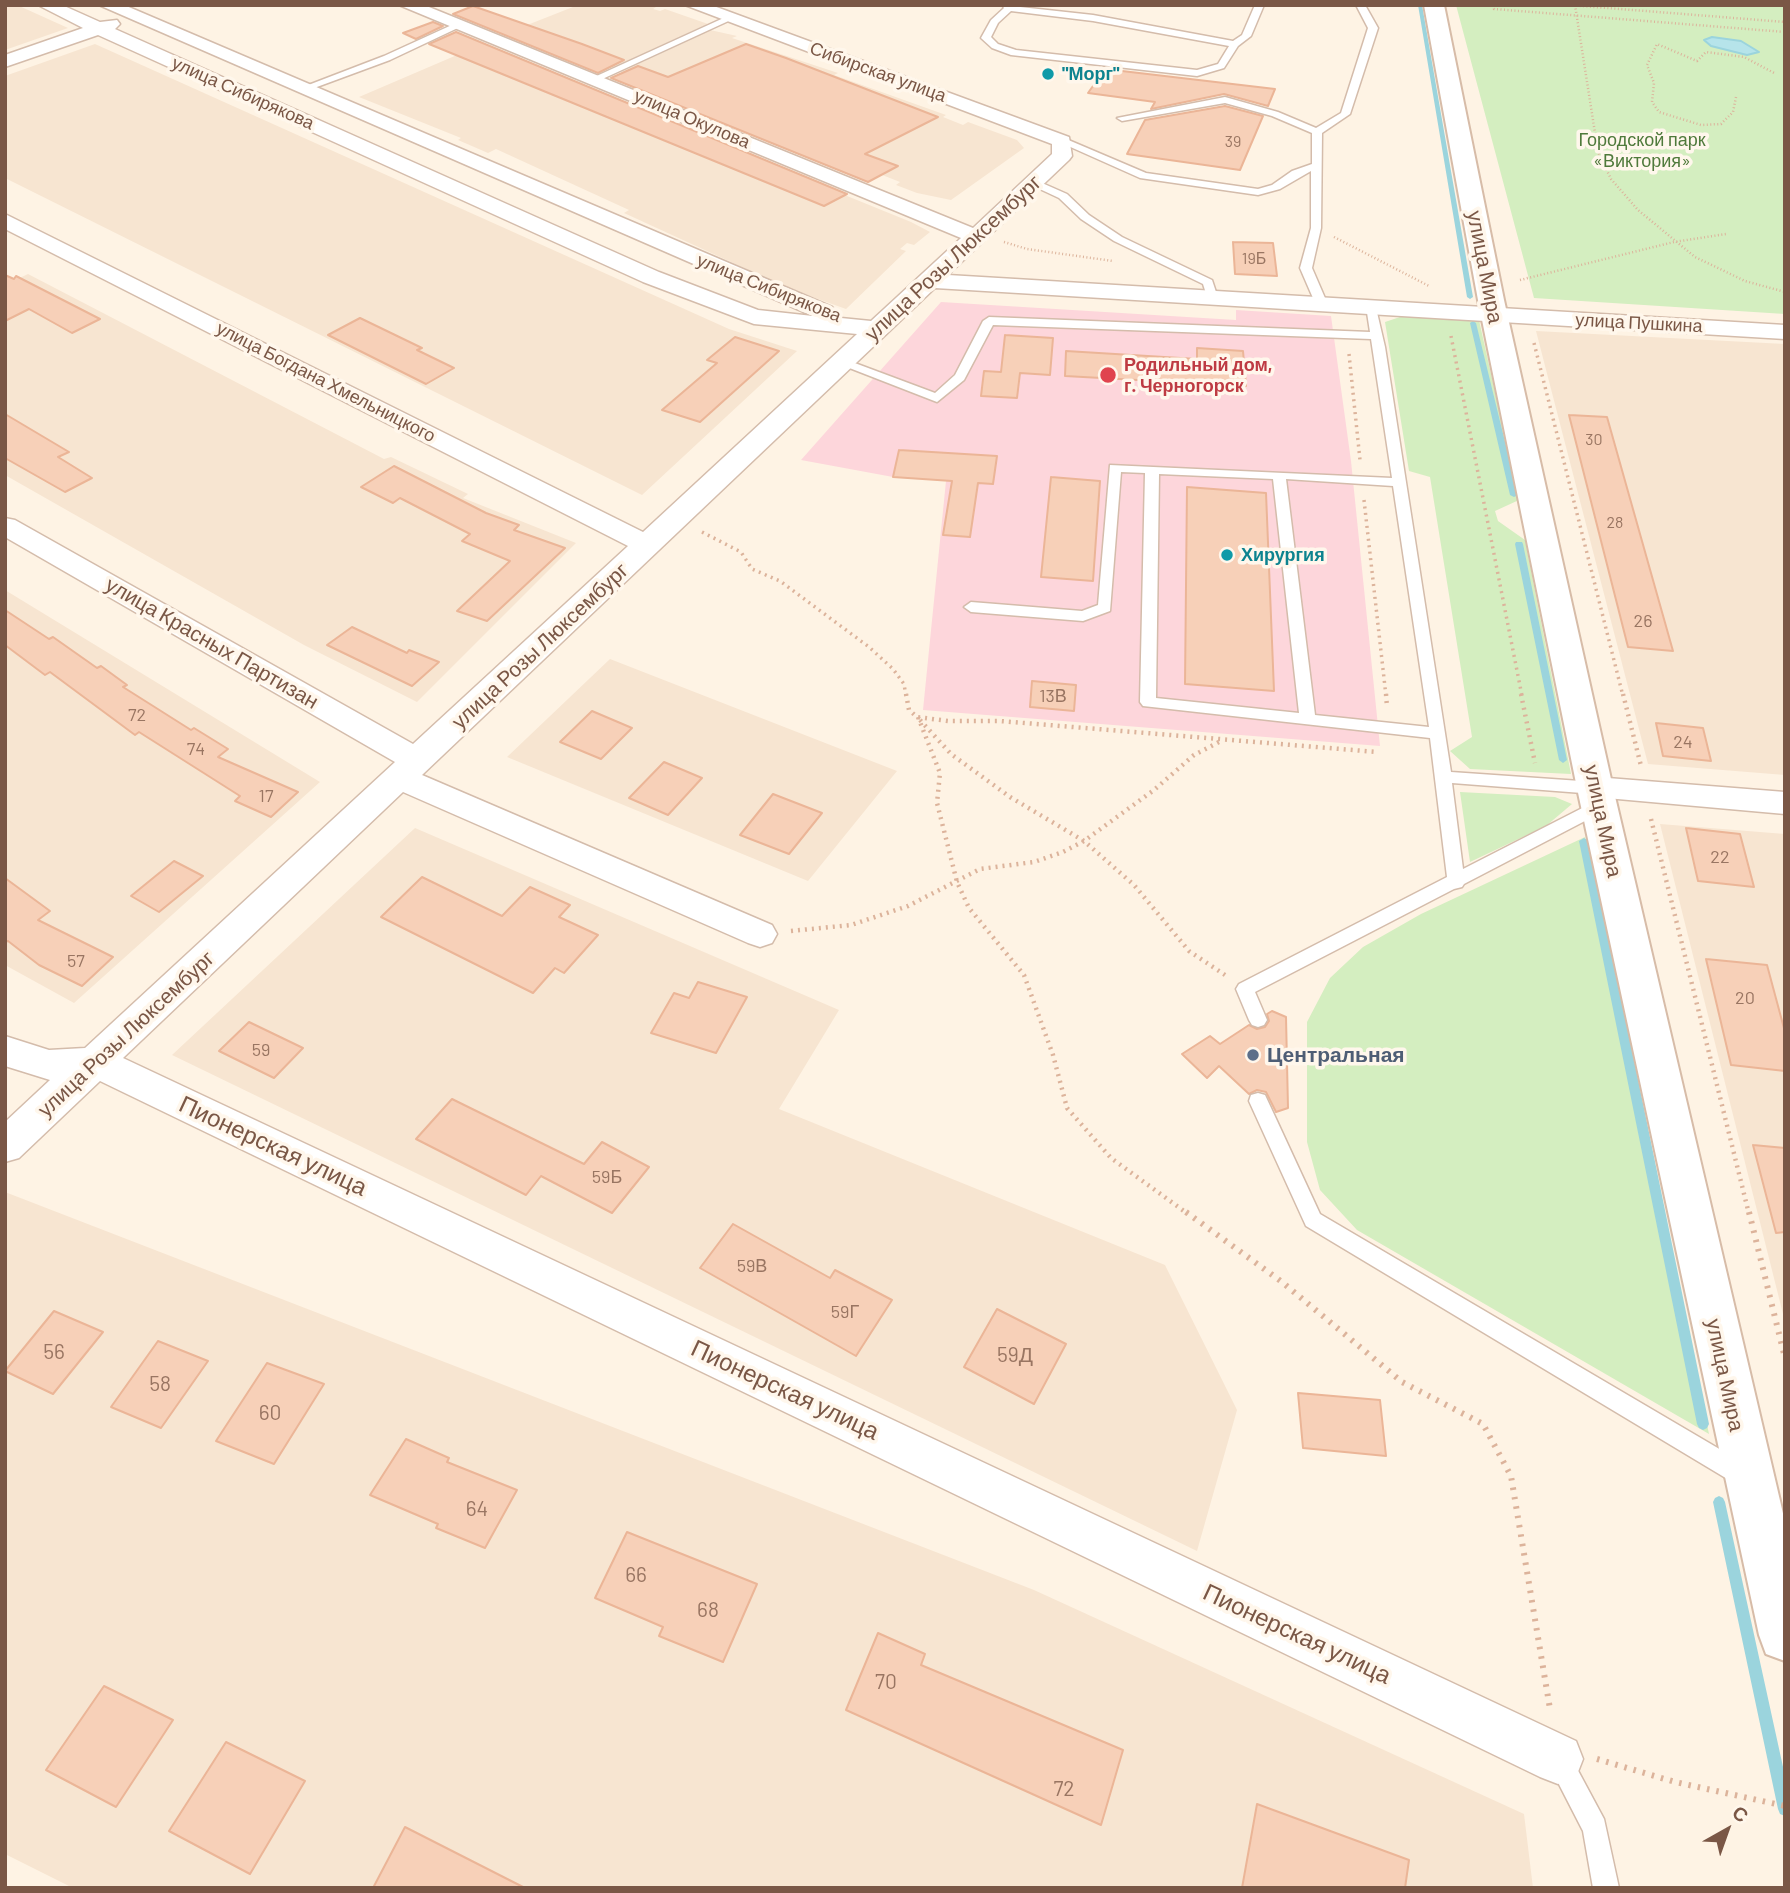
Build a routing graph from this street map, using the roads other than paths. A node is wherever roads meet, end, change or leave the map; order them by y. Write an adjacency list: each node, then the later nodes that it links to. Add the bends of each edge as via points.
1 (47, 5): 14 (street, улица Сибирякова)
2 (108, 5): 11 (street, улица Сибирякова)
3 (694, 5): 12 (street, Сибирская улица)
4 (756, 5): 12 (street)
5 (1260, 5): 15 (lane, via 1246,36)
6 (1360, 5): 20 (lane, via 1373,28 1345,114)
7 (1434, 5): 30 (main road, улица Мира)
8 (1007, 6): 15 (lane); 15 (lane, via 986,38 1014,52 1198,73 1221,66)
9 (418, 7): 13 (street, улица Окулова)
10 (155, 9): 11 (street)
11 (132, 17): 14 (street); 18 (street, улица Сибирякова)
12 (731, 18): 17 (lane); 21 (street, Сибирская улица)
13 (457, 26): 17 (street, улица Окулова); 18 (lane)
14 (98, 29): 16 (street); 31 (street, улица Сибирякова, via 651,277 728,307 754,317)
15 (1235, 44)
16 (5, 61)
17 (595, 79): 25 (street, улица Окулова)
18 (303, 89): 31 (street, улица Сибирякова, via 808,307)
19 (1122, 118): 20 (lane, via 1225,100)
20 (1317, 132): 22 (lane)
21 (1062, 141): 22 (lane, via 1144,176 1258,192); 23 (street, улица Розы Люксембург, via 1062,156)
22 (1318, 165): 28 (lane, via 1316,228 1306,268)
23 (1033, 182): 25 (street, улица Розы Люксембург); 27 (lane, via 1063,196 1096,224 1208,282)
24 (5, 220): 39 (street, улица Богдана Хмельницкого)
25 (974, 236): 26 (street, улица Розы Люксембург)
26 (928, 281): 27 (street, улица Пушкина); 31 (street, улица Розы Люксембург)
27 (1212, 298): 28 (street, улица Пушкина)
28 (1322, 305): 29 (street, улица Пушкина)
29 (1370, 307): 30 (street, улица Пушкина); 33 (lane)
30 (1494, 315): 32 (street, улица Пушкина); 45 (main road, улица Мира)
31 (877, 329): 34 (street, улица Розы Люксембург)
32 (1785, 332)
33 (1376, 335): 34 (lane, via 989,321 960,377 937,398); 37 (lane)
34 (840, 362): 39 (street, улица Розы Люксембург)
35 (1152, 470): 36 (lane); 40 (lane, via 1115,468 1105,608 1083,616); 41 (lane, via 1148,702)
36 (1279, 474): 37 (lane); 41 (lane)
37 (1399, 482): 42 (lane)
38 (5, 526): 43 (street, улица Красных Партизан)
39 (647, 545): 43 (street, улица Розы Люксембург)
40 (971, 607)
41 (1308, 721): 42 (lane)
42 (1436, 733): 44 (lane)
43 (409, 769): 48 (street, улица Красных Партизан); 51 (street, улица Розы Люксембург)
44 (1443, 777): 45 (lane, via 1539,784); 47 (lane)
45 (1597, 797): 46 (street, via 1645,791); 47 (lane); 54 (main road, улица Мира)
46 (1785, 803)
47 (1455, 883): 49 (lane, via 1245,989)
48 (760, 933)
49 (1258, 1020)
50 (5, 1051): 51 (street, Пионерская улица, via 49,1065)
51 (96, 1062): 53 (street, улица Розы Люксембург); 56 (street, Пионерская улица)
52 (1258, 1101): 54 (lane, via 1313,1220)
53 (5, 1146)
54 (1748, 1479): 55 (main road, улица Мира)
55 (1785, 1635)
56 (1558, 1759): 57 (lane, via 1595,1828)
57 (1606, 1888)

